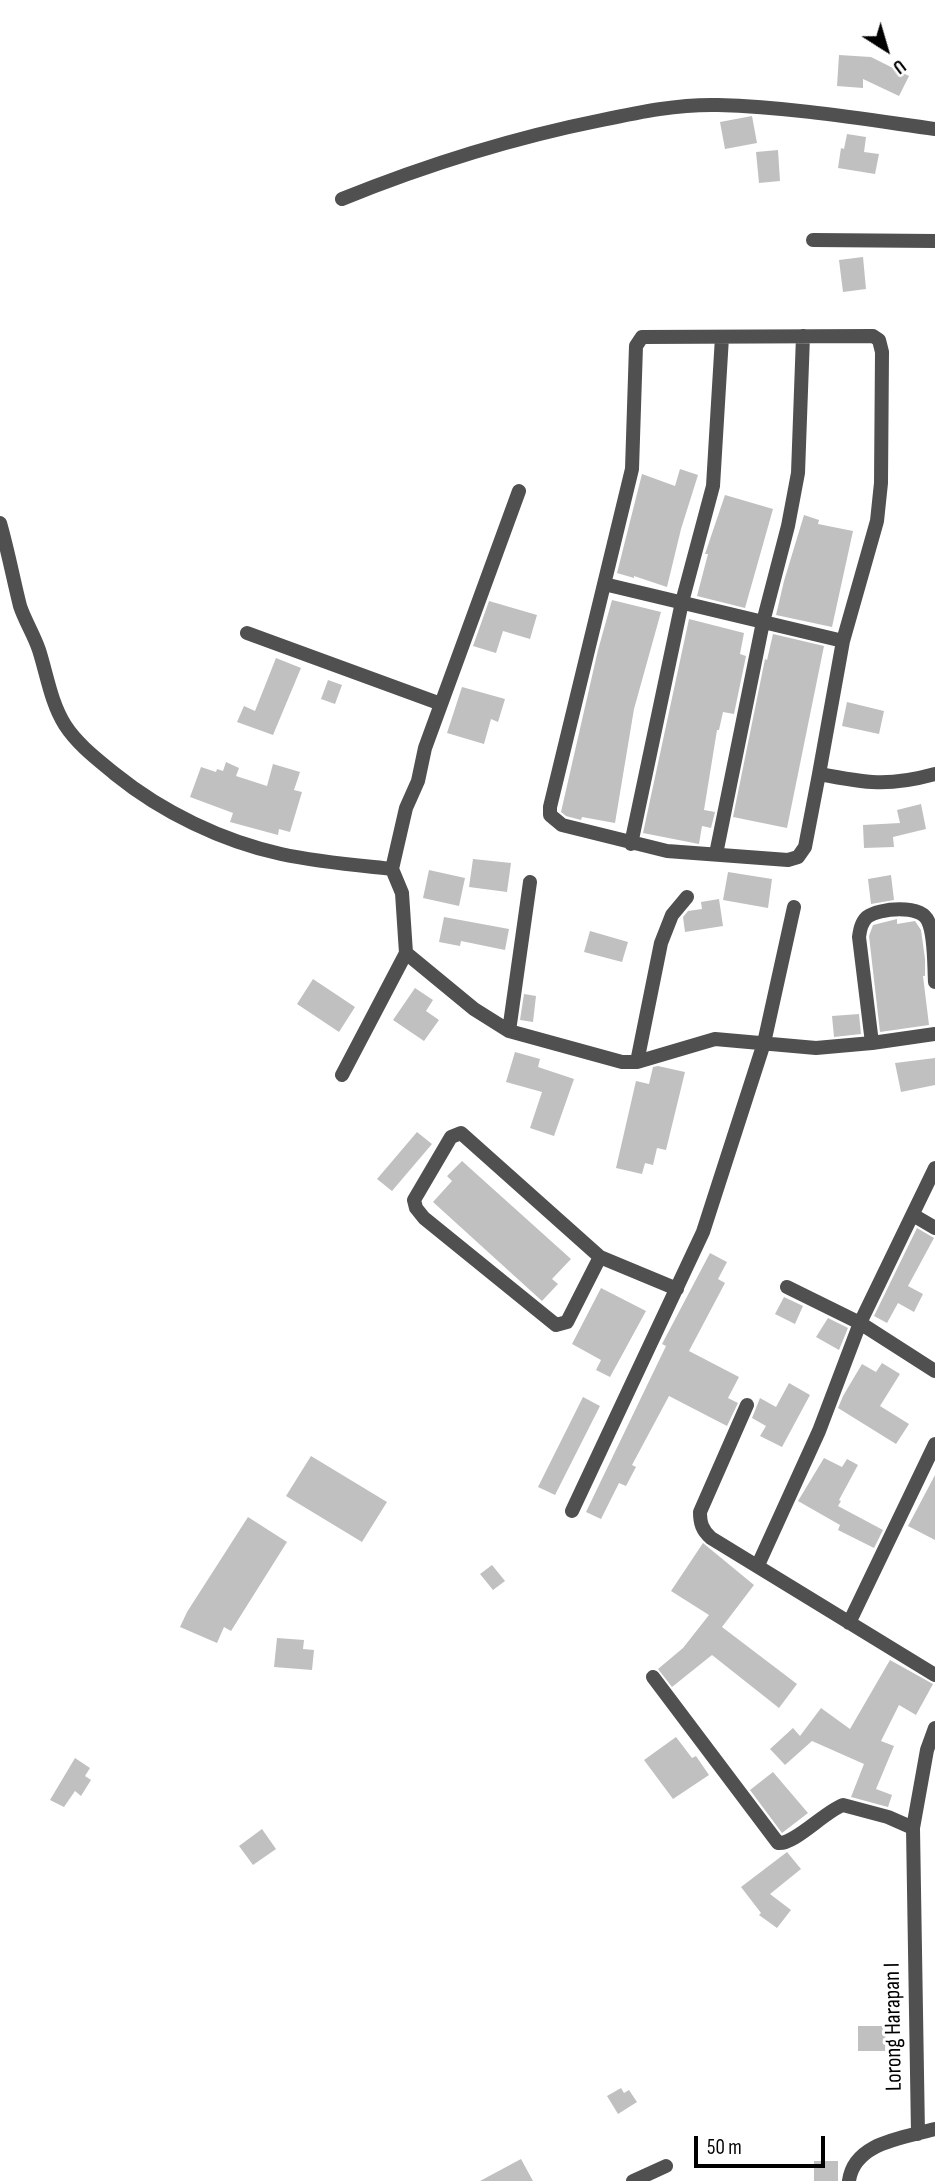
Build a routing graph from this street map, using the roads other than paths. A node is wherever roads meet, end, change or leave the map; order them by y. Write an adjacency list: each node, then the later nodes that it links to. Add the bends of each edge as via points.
1 (935, 129): 2 (street, via 808,111 716,105 660,108 559,128 458,156)
2 (342, 199)
3 (813, 240): 4 (street)
4 (935, 241)
5 (803, 336): 6 (street); 11 (street, via 798,473); 13 (street, via 873,337 881,344 877,521)
6 (722, 337): 9 (street, via 639,339 632,468); 10 (street, via 713,486)
7 (519, 491): 14 (street)
8 (0, 523): 19 (street, via 21,608 50,690 65,725 89,753 170,811 246,844 281,854)
9 (604, 584): 10 (street); 17 (street, via 550,815 562,825)
10 (681, 602): 11 (street); 17 (street)
11 (763, 622): 13 (street); 18 (street)
12 (247, 633): 14 (street)
13 (843, 641): 15 (street)
14 (441, 704): 19 (street, via 406,808)
15 (819, 774): 16 (street, via 873,784); 18 (street, via 805,847 798,856 788,860)
16 (935, 774)
17 (631, 844): 18 (street)
18 (716, 854)
19 (392, 869): 23 (street, via 402,892)
20 (530, 882): 25 (street)
21 (687, 897): 29 (street, via 672,915 661,943)
22 (794, 907): 27 (street)
23 (406, 953): 25 (street, via 474,1009); 30 (street)
24 (935, 982): 28 (street, via 931,931 921,911 898,910 865,919 859,937)
25 (509, 1031): 29 (street, via 622,1062)
26 (935, 1034): 28 (street)
27 (764, 1043): 28 (street, via 816,1048); 29 (street, via 715,1039); 36 (street, via 703,1232)
28 (872, 1044)
29 (637, 1062)
30 (342, 1075)
31 (935, 1168): 32 (street)
32 (913, 1215): 33 (street); 37 (street)
33 (935, 1228)
34 (600, 1257): 34 (street, via 461,1133 452,1138 414,1200 424,1217 556,1325 567,1322); 36 (street)
35 (786, 1287): 37 (street)
36 (677, 1289): 41 (street)
37 (860, 1323): 38 (street); 42 (street)
38 (935, 1371)
39 (747, 1405): 42 (street, via 700,1511 700,1523 711,1538)
40 (935, 1444): 43 (street)
41 (572, 1511)
42 (758, 1565): 43 (street)
43 (849, 1623): 44 (street)
44 (935, 1675)
45 (653, 1677): 47 (street, via 778,1843 788,1843 843,1805)
46 (935, 1728): 47 (street, Lorong Harapan I)
47 (913, 1828): 49 (street, Lorong Harapan I)
48 (935, 2129): 49 (street)
49 (918, 2134): 52 (street, via 876,2146 860,2156)
50 (666, 2166): 51 (street)
51 (633, 2181)
52 (849, 2181)

